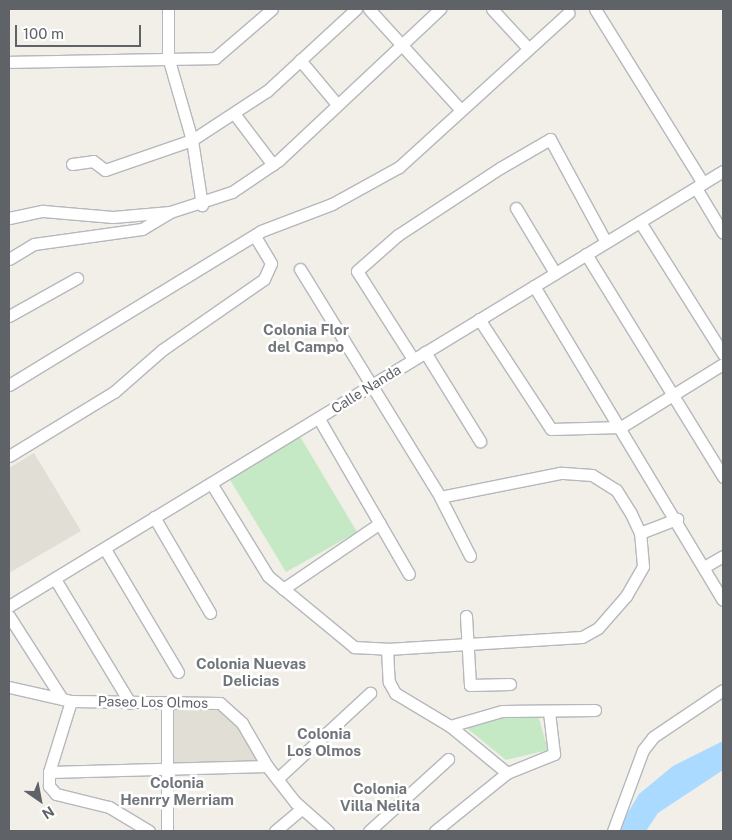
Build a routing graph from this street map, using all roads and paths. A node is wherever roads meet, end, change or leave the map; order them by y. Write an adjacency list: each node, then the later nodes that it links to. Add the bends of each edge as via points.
1 (168, 9): 11 (street)
2 (272, 9): 11 (street, via 215,58)
3 (356, 9): 12 (street)
4 (369, 9): 9 (street)
5 (440, 9): 9 (street)
6 (595, 9): 21 (street)
7 (498, 11): 10 (street)
8 (568, 13): 10 (street)
9 (399, 44): 14 (street); 15 (street)
10 (528, 48): 15 (street)
11 (168, 57): 13 (street); 17 (street)
12 (300, 60): 14 (street); 16 (street)
13 (9, 62)
14 (336, 103): 19 (street)
15 (460, 109): 28 (street, via 399,167)
16 (236, 116): 17 (street); 19 (street)
17 (192, 140): 18 (street, via 105,170 93,161); 22 (street)
18 (72, 164)
19 (273, 165): 22 (street, via 232,192)
20 (723, 171): 21 (street, Calle Nanda)
21 (700, 185): 26 (street, Calle Nanda); 27 (street)
22 (202, 205): 24 (street)
23 (516, 208): 33 (street)
24 (170, 212): 25 (street, via 114,217 44,211); 31 (street, via 142,230 34,244)
25 (9, 218)
26 (640, 222): 29 (street, Calle Nanda); 39 (street)
27 (723, 233)
28 (256, 238): 42 (street); 48 (street, via 271,263 264,279 162,350 114,392)
29 (606, 242): 30 (street, Calle Nanda); 40 (street, via 550,139 500,168 398,235 357,271)
30 (586, 254): 33 (street, Calle Nanda); 44 (street)
31 (9, 259)
32 (300, 268): 43 (street)
33 (555, 273): 35 (street, Calle Nanda)
34 (77, 278): 36 (street)
35 (534, 286): 37 (street, Calle Nanda); 46 (street)
36 (9, 316)
37 (480, 319): 38 (street, Calle Nanda); 46 (street, via 547,426)
38 (425, 352): 40 (street, Calle Nanda); 47 (street)
39 (723, 354)
40 (413, 359): 43 (street, Calle Nanda)
41 (723, 364): 44 (street)
42 (9, 385)
43 (370, 386): 45 (street, Calle Nanda); 51 (street)
44 (674, 395): 46 (street); 49 (street)
45 (319, 418): 50 (street, Calle Nanda); 54 (street)
46 (621, 427): 53 (street)
47 (480, 441)
48 (10, 450)
49 (723, 477)
50 (211, 483): 52 (street, Calle Nanda); 62 (street, via 259,565)
51 (440, 497): 55 (street, via 560,474 592,475 616,490); 57 (street)
52 (154, 517): 56 (street, Calle Nanda); 65 (street)
53 (677, 519): 55 (street); 59 (street)
54 (380, 524): 60 (street); 62 (street)
55 (640, 533): 68 (street, via 644,555 638,576 591,634)
56 (105, 549): 61 (street, Calle Nanda); 70 (street)
57 (470, 556)
58 (723, 556): 59 (street)
59 (704, 567): 63 (street)
60 (409, 574)
61 (55, 579): 64 (street, Calle Nanda); 77 (street)
62 (283, 589): 69 (street, via 354,647)
63 (723, 600)
64 (9, 606)
65 (210, 613)
66 (9, 616): 75 (street)
67 (466, 616): 68 (street)
68 (467, 644): 69 (street); 71 (street, via 470,685)
69 (387, 649): 80 (street, via 390,682 395,693)
70 (178, 672)
71 (510, 684)
72 (9, 687): 75 (street, Paseo Los Olmos)
73 (723, 690): 94 (street, via 653,737 643,750)
74 (370, 693): 86 (street)
75 (66, 700): 77 (street, Paseo Los Olmos); 84 (street)
76 (167, 702): 77 (street, Paseo Los Olmos); 82 (street, Paseo Los Olmos, via 220,703 228,708); 83 (street)
77 (130, 703)
78 (595, 710): 79 (street)
79 (549, 712): 80 (street, via 502,711); 85 (street, via 554,754)
80 (450, 726): 85 (street)
81 (448, 759): 92 (street)
82 (267, 766): 83 (street); 86 (street, Paseo Los Olmos)
83 (167, 768): 84 (street); 89 (street)
84 (49, 772): 88 (street, via 49,786 56,794 109,808)
85 (507, 773): 93 (street)
86 (277, 779): 87 (street, Paseo Los Olmos)
87 (302, 808): 90 (street); 91 (street, Paseo Los Olmos)
88 (149, 831)
89 (167, 831)
90 (276, 831)
91 (328, 831)
92 (369, 831)
93 (435, 831)
94 (613, 831)

